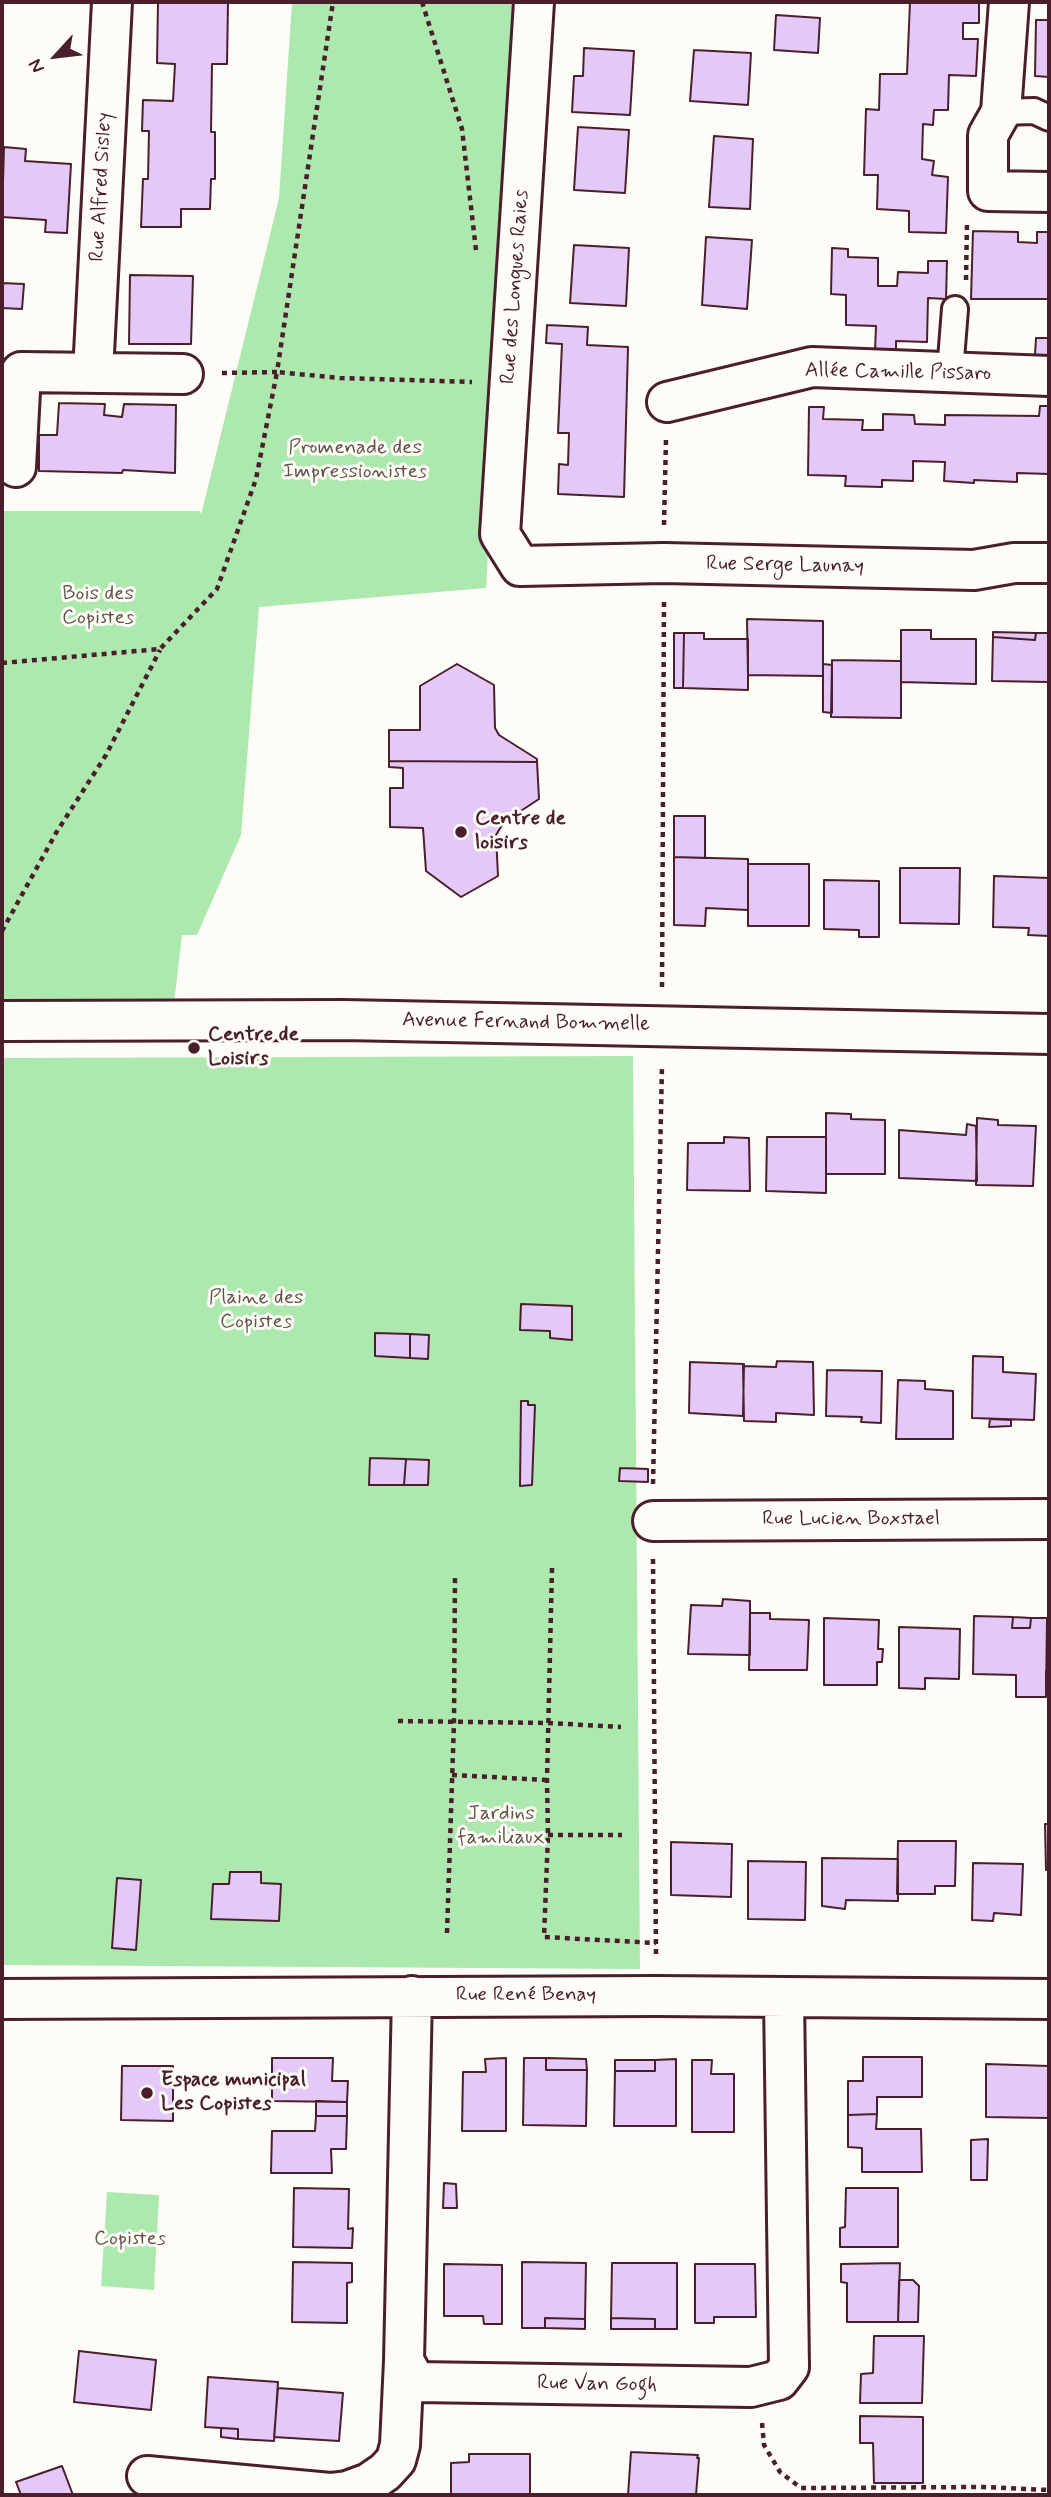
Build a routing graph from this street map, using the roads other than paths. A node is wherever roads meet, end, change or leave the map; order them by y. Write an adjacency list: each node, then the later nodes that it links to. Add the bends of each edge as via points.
1 (112, 2): 9 (street, Rue Alfred Sisley)
2 (534, 2): 15 (street, Rue des Longues Raies, via 500,534)
3 (1009, 2): 4 (street)
4 (1000, 112): 5 (lane, via 1034,111); 6 (street, via 988,135 988,191)
5 (1049, 118)
6 (1049, 192)
7 (955, 309): 8 (lane)
8 (950, 372): 11 (street, Allée Camille Pissaro); 12 (street, Allée Camille Pissaro, via 812,367)
9 (93, 373): 10 (street); 13 (street, via 21,372)
10 (183, 374)
11 (1049, 376)
12 (667, 402)
13 (16, 467)
14 (1049, 563): 15 (street, Rue Serge Launay, via 974,570 664,563)
15 (520, 566)
16 (2, 1021): 17 (street, Avenue Fernand Bommelle, via 343,1020)
17 (1049, 1034)
18 (1049, 1519): 19 (street, Rue Lucien Boxstael)
19 (653, 1521)
20 (412, 1996): 21 (street, Rue René Benay); 22 (street, Rue René Benay); 24 (street)
21 (784, 1997): 23 (street, Rue René Benay); 24 (street, Rue Van Gogh, via 789,2367 779,2380 751,2387 416,2382)
22 (2, 1999)
23 (1049, 1999)
24 (404, 2361): 25 (street, via 396,2460 369,2483 330,2493)
25 (147, 2473)

